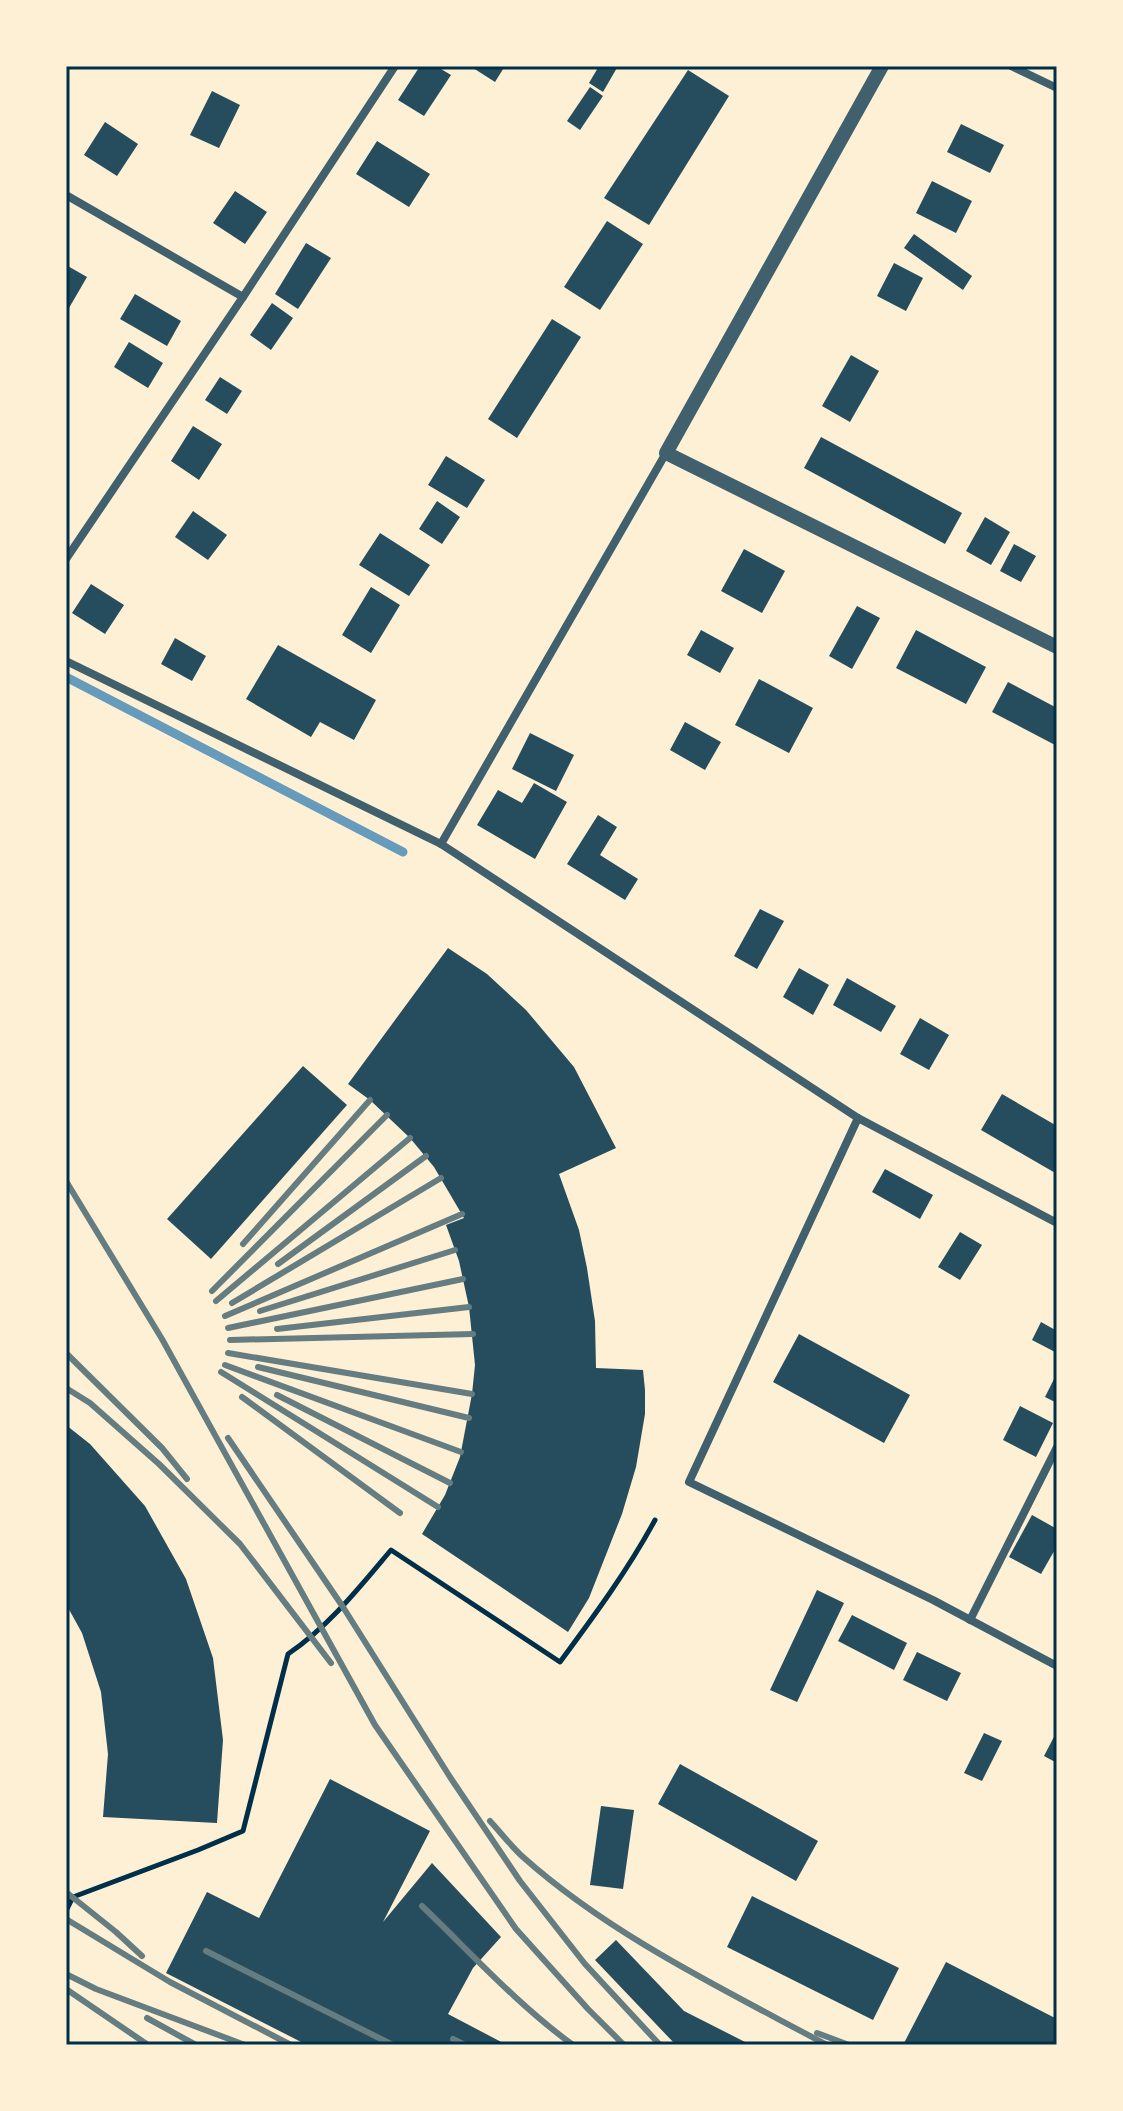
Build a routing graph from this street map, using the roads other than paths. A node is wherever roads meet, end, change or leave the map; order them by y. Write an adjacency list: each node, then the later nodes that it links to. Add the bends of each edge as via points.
1 (395, 66): 6 (street)
2 (882, 66): 7 (street)
3 (1011, 66): 4 (street)
4 (1057, 88)
5 (66, 195): 6 (street)
6 (243, 297): 8 (street)
7 (666, 453): 9 (street); 11 (street)
8 (66, 559)
9 (1057, 647)
10 (66, 661): 11 (street)
11 (441, 844): 12 (street)
12 (858, 1118): 13 (street); 15 (street, via 689,1482)
13 (1057, 1223)
14 (1057, 1447): 15 (street)
15 (970, 1620): 16 (street)
16 (1057, 1666)

